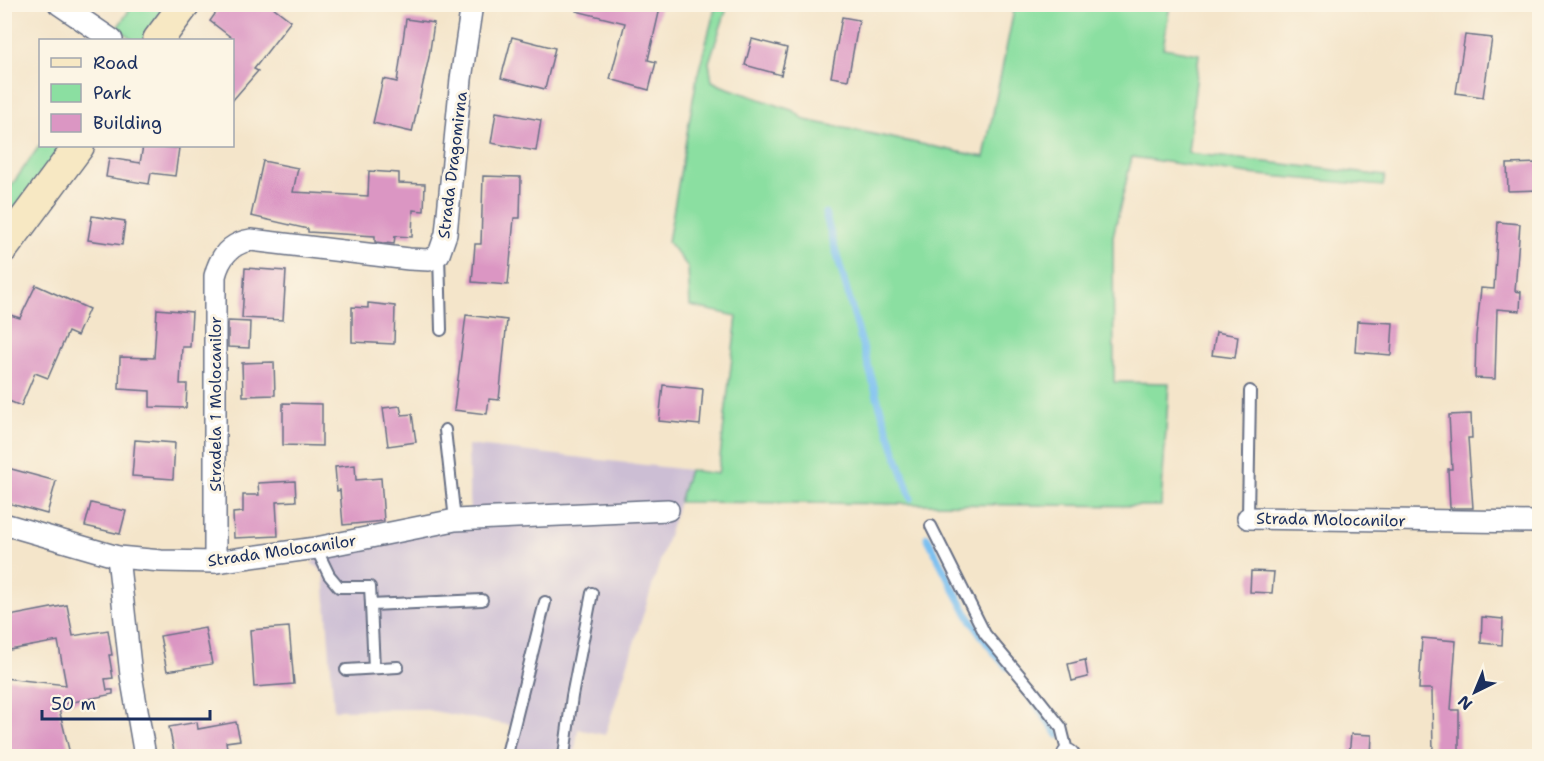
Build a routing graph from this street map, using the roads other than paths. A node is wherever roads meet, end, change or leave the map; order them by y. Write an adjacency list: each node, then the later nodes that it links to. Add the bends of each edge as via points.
1 (59, 4): 4 (street)
2 (185, 4): 5 (street)
3 (472, 4): 9 (street, Strada Dragomirna, via 446,234)
4 (111, 39)
5 (159, 39)
6 (79, 147): 7 (street)
7 (4, 247)
8 (229, 250): 9 (street, Strada Dragomirna, via 251,240 409,260 429,260); 21 (street, Stradela 1 Molocanilor, via 215,276)
9 (439, 254): 10 (lane)
10 (441, 330)
11 (1250, 391): 14 (lane, Strada Molocanilor)
12 (445, 430): 15 (lane)
13 (668, 510): 15 (street, Strada Molocanilor)
14 (1248, 518): 16 (street, Strada Molocanilor)
15 (455, 520): 19 (street, Strada Molocanilor)
16 (1539, 522)
17 (4, 524): 20 (street, Strada Molocanilor)
18 (930, 526): 32 (lane, via 984,634 1061,727)
19 (316, 548): 21 (street, Strada Molocanilor); 25 (lane, via 339,587 370,586)
20 (118, 557): 21 (street, Strada Molocanilor); 29 (street)
21 (215, 562)
22 (592, 594): 31 (lane)
23 (482, 600): 25 (lane)
24 (545, 602): 30 (lane)
25 (371, 605): 27 (lane)
26 (398, 667): 27 (lane)
27 (374, 668): 28 (lane)
28 (346, 670)
29 (145, 756)
30 (508, 756)
31 (564, 756)
32 (1068, 756)

